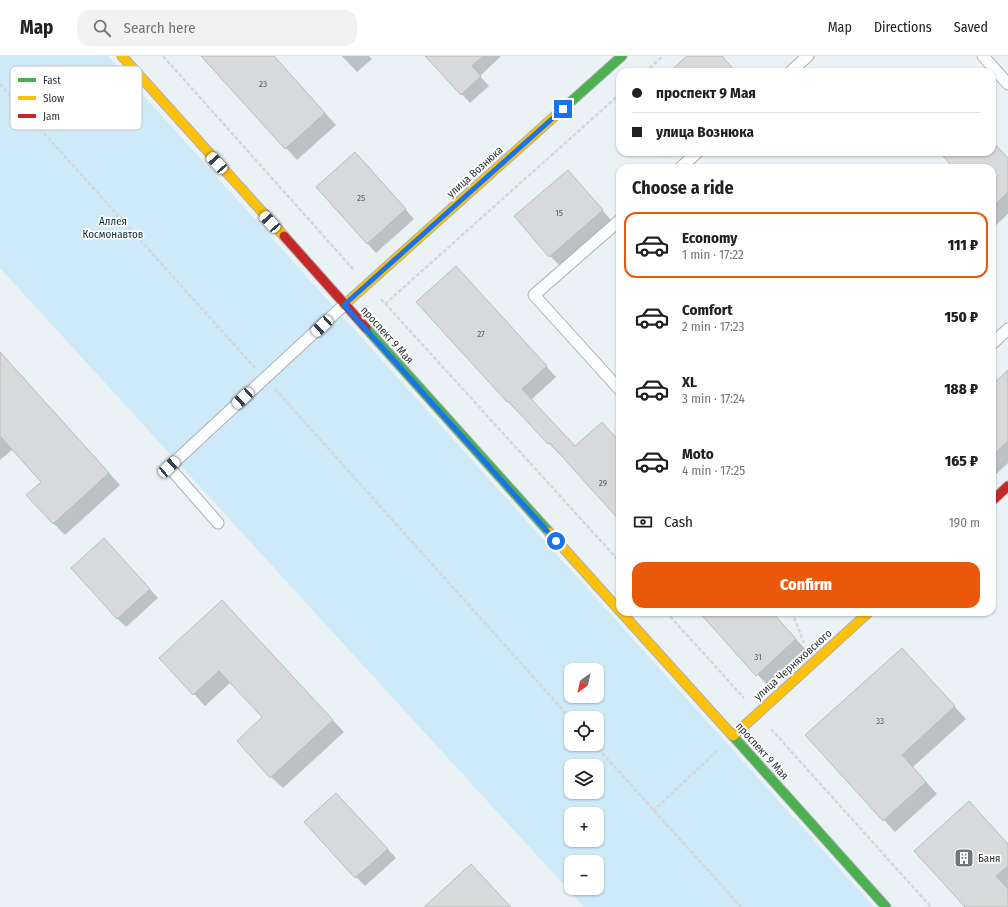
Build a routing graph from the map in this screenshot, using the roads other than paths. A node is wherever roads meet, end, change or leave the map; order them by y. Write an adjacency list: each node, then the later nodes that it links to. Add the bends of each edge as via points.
1 (122, 56): 5 (street, проспект 9 Мая)
2 (622, 56): 14 (street, улица Вознюка)
3 (808, 56): 6 (lane)
4 (983, 56): 7 (lane)
5 (131, 66)
6 (794, 68)
7 (994, 68)
8 (996, 71): 10 (lane)
9 (142, 78): 14 (street, проспект 9 Мая)
10 (1008, 84)
11 (694, 156): 12 (lane)
12 (684, 164)
13 (616, 223): 17 (lane, via 534,295)
14 (344, 305): 20 (lane, via 169,467); 21 (street, проспект 9 Мая)
15 (1008, 329): 16 (lane)
16 (996, 340)
17 (616, 386)
18 (1008, 486): 19 (street)
19 (996, 496)
20 (218, 523)
21 (616, 608)
22 (624, 616): 24 (street, проспект 9 Мая)
23 (865, 616): 24 (street, улица Черняховского)
24 (733, 736): 25 (street, проспект 9 Мая)
25 (886, 907)

